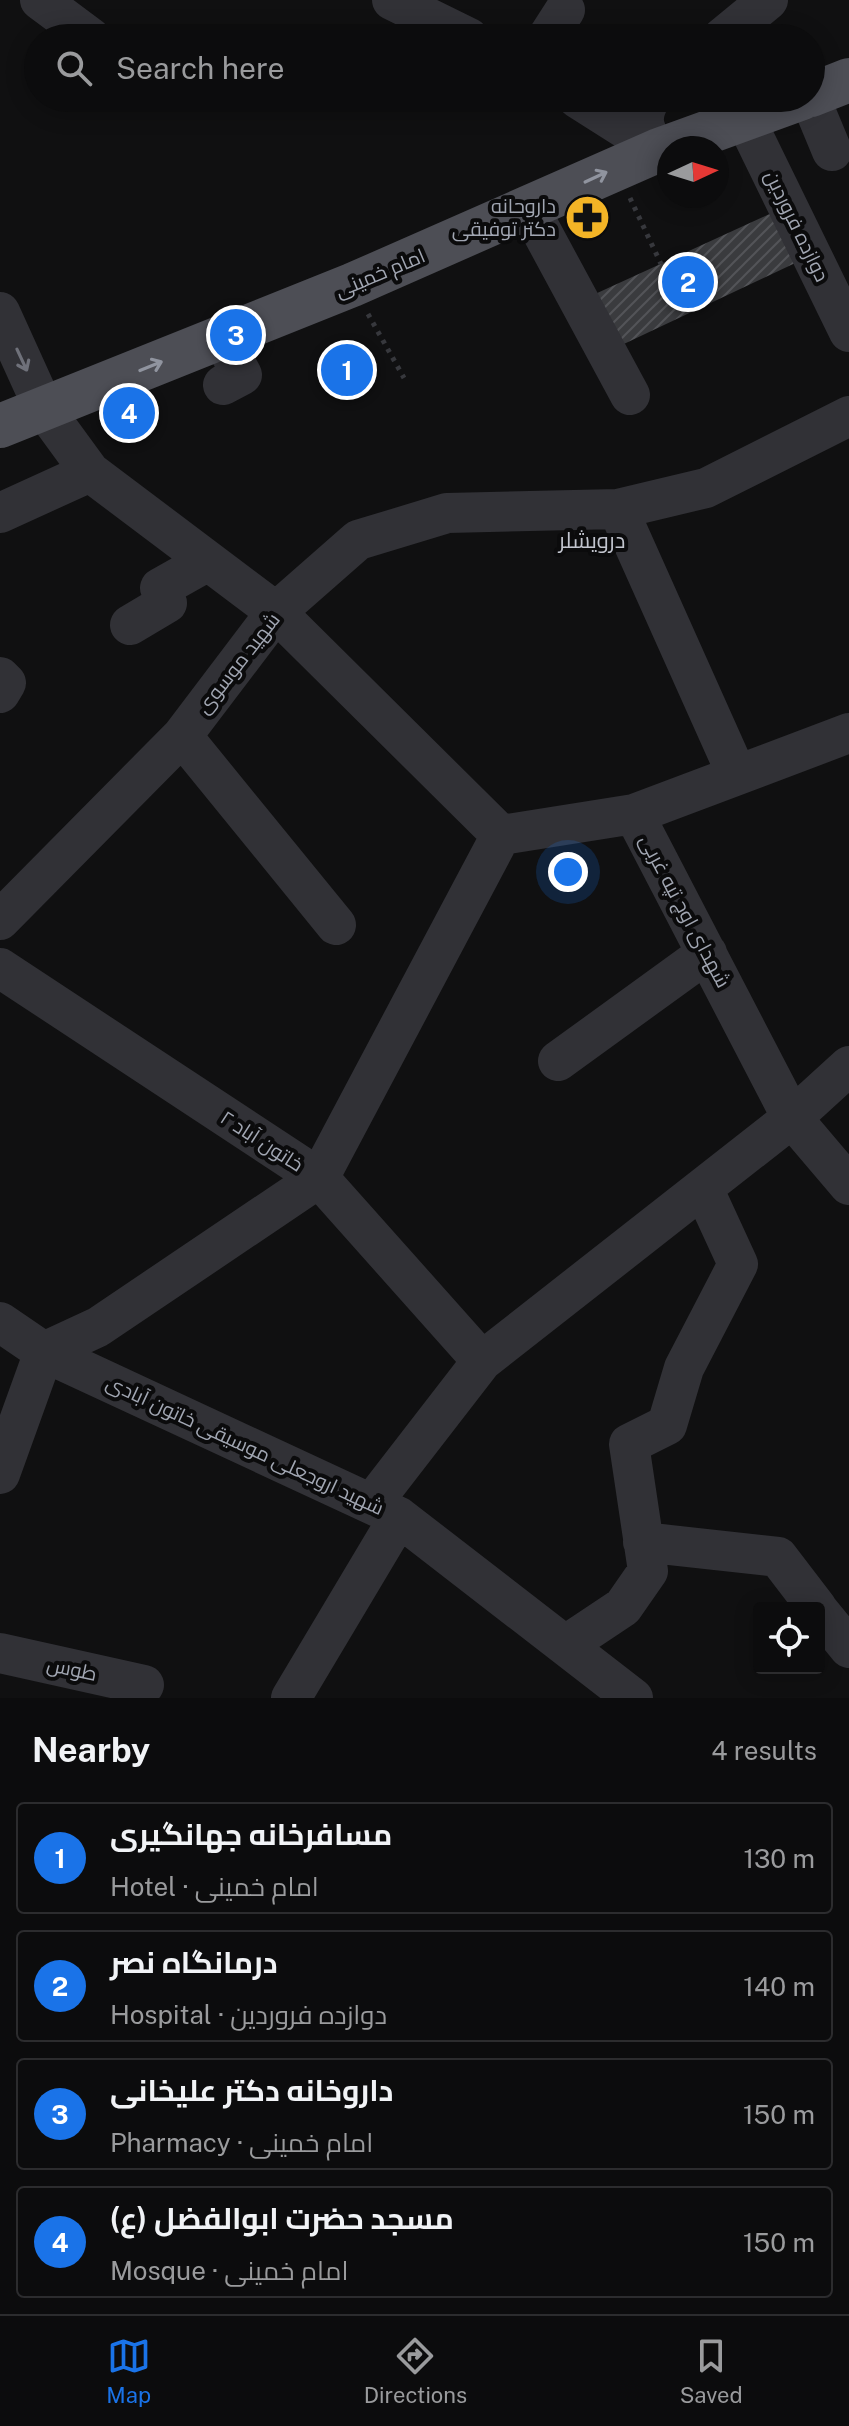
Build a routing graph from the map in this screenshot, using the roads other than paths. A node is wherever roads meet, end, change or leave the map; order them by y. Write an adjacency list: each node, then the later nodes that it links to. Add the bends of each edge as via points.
1 (40, 0): 4 (street)
2 (392, 0): 5 (street)
3 (768, 0): 6 (street)
4 (72, 24)
5 (441, 24)
6 (739, 24)
7 (849, 80): 8 (main road)
8 (825, 90)
9 (599, 112): 16 (street)
10 (643, 112): 15 (street, via 643,128)
11 (764, 112): 13 (main road, امام خمینی)
12 (816, 112): 18 (street)
13 (745, 119): 14 (main road, امام خمینی); 21 (street, دوازده فروردین)
14 (698, 136)
15 (657, 147)
16 (657, 149)
17 (657, 151): 19 (main road, امام خمینی, one-way to 17)
18 (832, 151)
19 (529, 208): 22 (main road, امام خمینی); 24 (street)
20 (0, 312): 25 (street, one-way to 25)
21 (849, 332)
22 (222, 338): 23 (street, via 242,375); 25 (main road, امام خمینی, one-way to 22)
23 (223, 385)
24 (630, 395)
25 (44, 409): 27 (main road, امام خمینی); 28 (street)
26 (849, 416): 29 (street, شهید موسوی, via 706,488)
27 (0, 426)
28 (90, 472): 30 (street); 31 (street)
29 (618, 509): 32 (street, شهید موسوی, via 447,513 358,540); 38 (street)
30 (0, 513)
31 (208, 561): 32 (street); 33 (street, via 160,588 167,603)
32 (276, 612): 37 (street, شهید موسوی); 40 (street)
33 (130, 625)
34 (0, 677): 35 (street, via 6,683)
35 (0, 693)
36 (849, 733): 38 (street)
37 (182, 736): 41 (street, شهید موسوی); 42 (street)
38 (737, 775): 39 (street)
39 (634, 814): 40 (street, شهدای اوچ تپه غربی); 43 (street, شهدای اوچ تپه غربی)
40 (501, 835): 48 (street)
41 (0, 920)
42 (336, 925)
43 (707, 953): 45 (street); 47 (street, شهدای اوچ تپه غربی)
44 (0, 968): 48 (street, خاتون آباد ۲)
45 (558, 1061)
46 (849, 1066): 47 (street)
47 (792, 1118): 49 (street, شهدای اوچ تپه غربی); 50 (street)
48 (319, 1178): 52 (street, via 98,1327); 53 (street, خاتون آباد ۲)
49 (849, 1185)
50 (703, 1188): 53 (street); 56 (street, via 738,1264 684,1368 667,1425 629,1444)
51 (0, 1322): 52 (street, شهید اروجعلی موسیقی خاتون آبادی)
52 (44, 1352): 54 (street); 55 (street, شهید اروجعلی موسیقی خاتون آبادی)
53 (482, 1361): 55 (street)
54 (0, 1474)
55 (386, 1510): 59 (street, شهید اروجعلی موسیقی خاتون آبادی); 63 (street)
56 (643, 1542): 57 (street, via 778,1557); 59 (street, via 648,1571 623,1607)
57 (812, 1602)
58 (825, 1619): 60 (street)
59 (566, 1645): 64 (street, شهید اروجعلی موسیقی خاتون آبادی)
60 (849, 1648)
61 (0, 1653): 62 (street, طوس)
62 (144, 1685)
63 (291, 1698)
64 (633, 1698)

